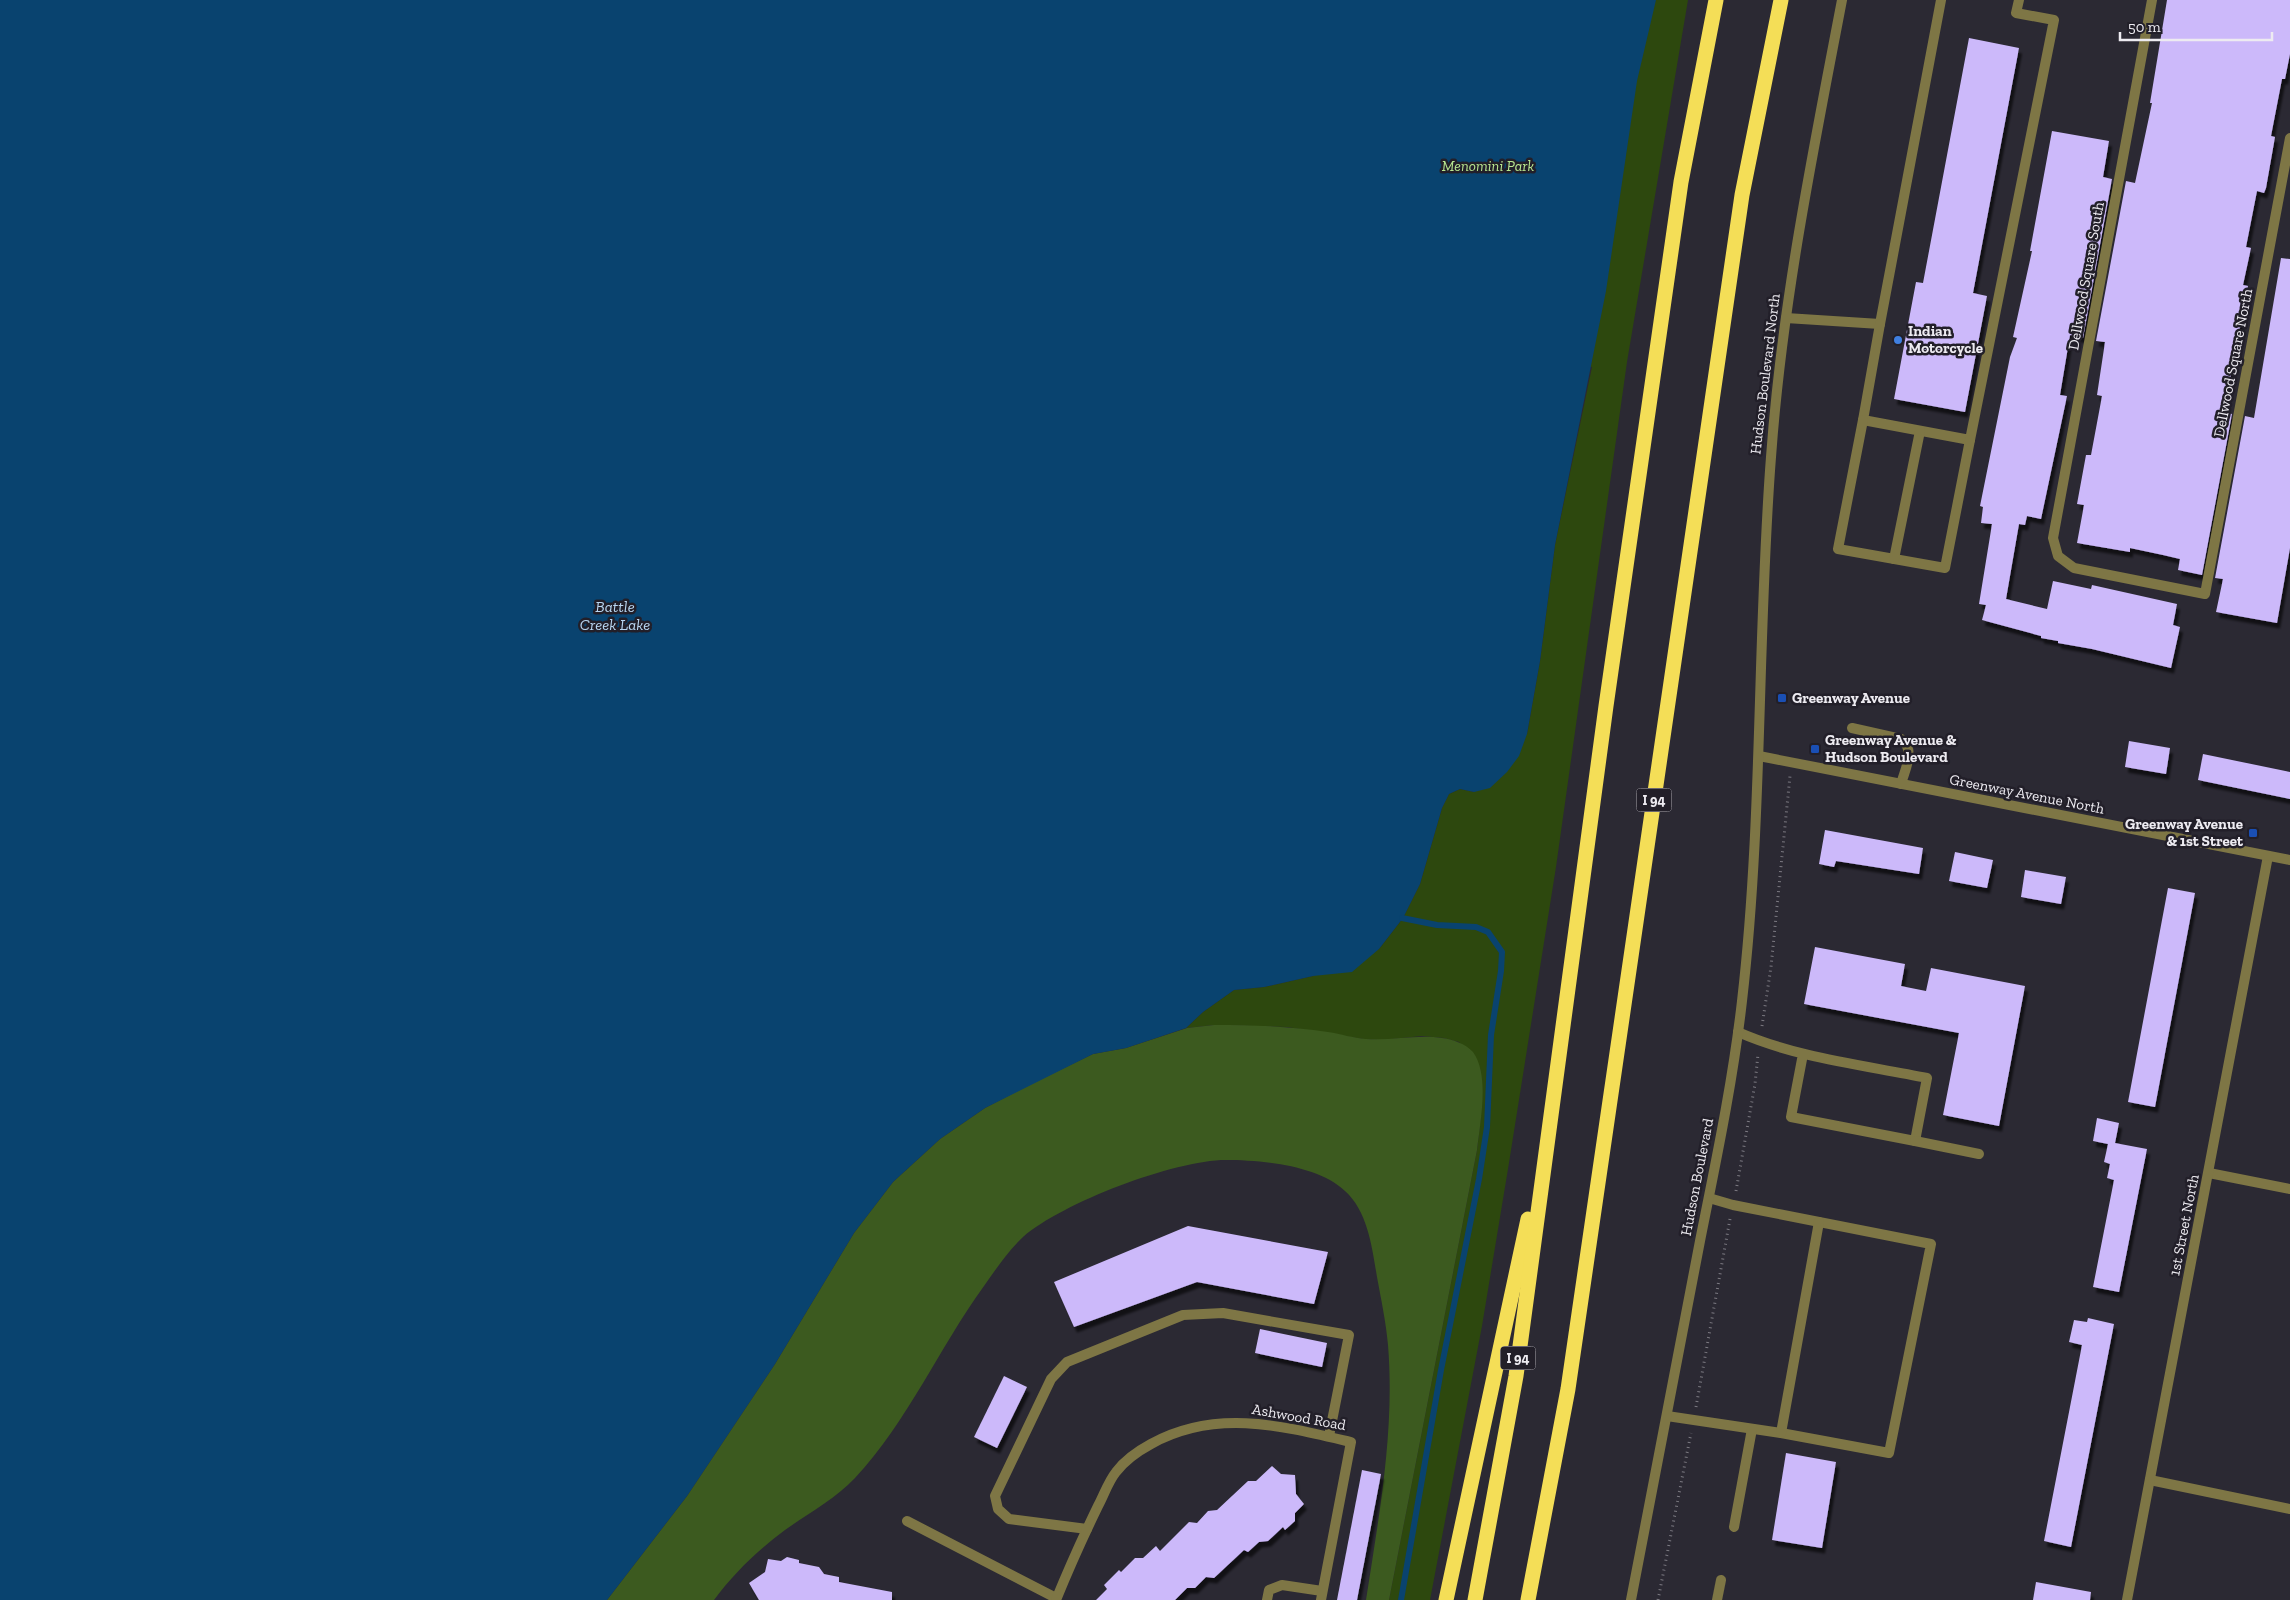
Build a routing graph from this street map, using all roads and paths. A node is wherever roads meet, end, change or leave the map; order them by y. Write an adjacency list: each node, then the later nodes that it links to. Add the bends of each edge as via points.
1 (1716, 0): 24 (highway, I 94, via 1681,182)
2 (1781, 0): 48 (highway, I 94, via 1742,195 1568,1389)
3 (1842, 0): 8 (street, Hudson Boulevard North, via 1802,212)
4 (1941, 0): 9 (street)
5 (2018, 0): 12 (street, via 2016,13 2054,20)
6 (2152, 0): 14 (street, Dellwood Square South, via 2054,538 2058,556 2074,568)
7 (2290, 138): 14 (street, Dellwood Square North)
8 (1786, 318): 9 (street); 16 (street, Hudson Boulevard North, via 1764,550)
9 (1880, 324): 10 (street)
10 (1862, 420): 11 (street); 13 (street, via 1838,549)
11 (1920, 430): 12 (street); 13 (street)
12 (1970, 440): 13 (street, via 1945,568)
13 (1894, 559)
14 (2205, 594)
15 (1852, 728): 18 (street, via 1901,738 1906,742 1910,754)
16 (1759, 756): 17 (street, Greenway Avenue North); 21 (street, Hudson Boulevard, via 1751,912)
17 (1791, 763): 18 (street, Greenway Avenue North); 22 (path, via 1771,967)
18 (1901, 784): 19 (street, Greenway Avenue North)
19 (2268, 856): 20 (street, Greenway Avenue North); 27 (street, 1st Street North)
20 (2290, 860)
21 (1738, 1032): 22 (street); 29 (street, Hudson Boulevard)
22 (1760, 1041): 23 (street); 30 (path, via 1756,1084)
23 (1803, 1054): 25 (street, via 1791,1117); 25 (street, via 1927,1078)
24 (1551, 1115): 46 (highway); 47 (highway, I 94, via 1516,1376)
25 (1914, 1141): 26 (street)
26 (1979, 1154)
27 (2209, 1173): 28 (street); 37 (street, 1st Street North)
28 (2290, 1188)
29 (1709, 1198): 30 (street); 32 (street, Hudson Boulevard)
30 (1733, 1205): 31 (street); 33 (path)
31 (1819, 1222): 35 (street); 35 (street, via 1931,1244 1889,1453)
32 (1666, 1416): 33 (street); 49 (street, Hudson Boulevard)
33 (1693, 1420): 34 (street); 50 (path)
34 (1752, 1429): 35 (street); 40 (street)
35 (1781, 1433)
36 (1329, 1436): 41 (street, Ashwood Road, via 1267,1424 1232,1422 1202,1424 1161,1438 1135,1453 1116,1472); 41 (street, via 1349,1335 1223,1313 1183,1316 1067,1362 1051,1379 996,1496 998,1509 1009,1519); 43 (street, Ashwood Road, via 1351,1442)
37 (2150, 1480): 38 (street); 52 (street, 1st Street North)
38 (2290, 1508)
39 (907, 1521): 44 (street)
40 (1734, 1527)
41 (1087, 1529): 44 (street, Ashwood Road)
42 (1721, 1580): 51 (street)
43 (1321, 1596): 45 (street, via 1282,1585 1269,1590)
44 (1056, 1599)
45 (1267, 1600)
46 (1446, 1600)
47 (1475, 1600)
48 (1528, 1600)
49 (1631, 1600)
50 (1658, 1600)
51 (1717, 1600)
52 (2127, 1600)

